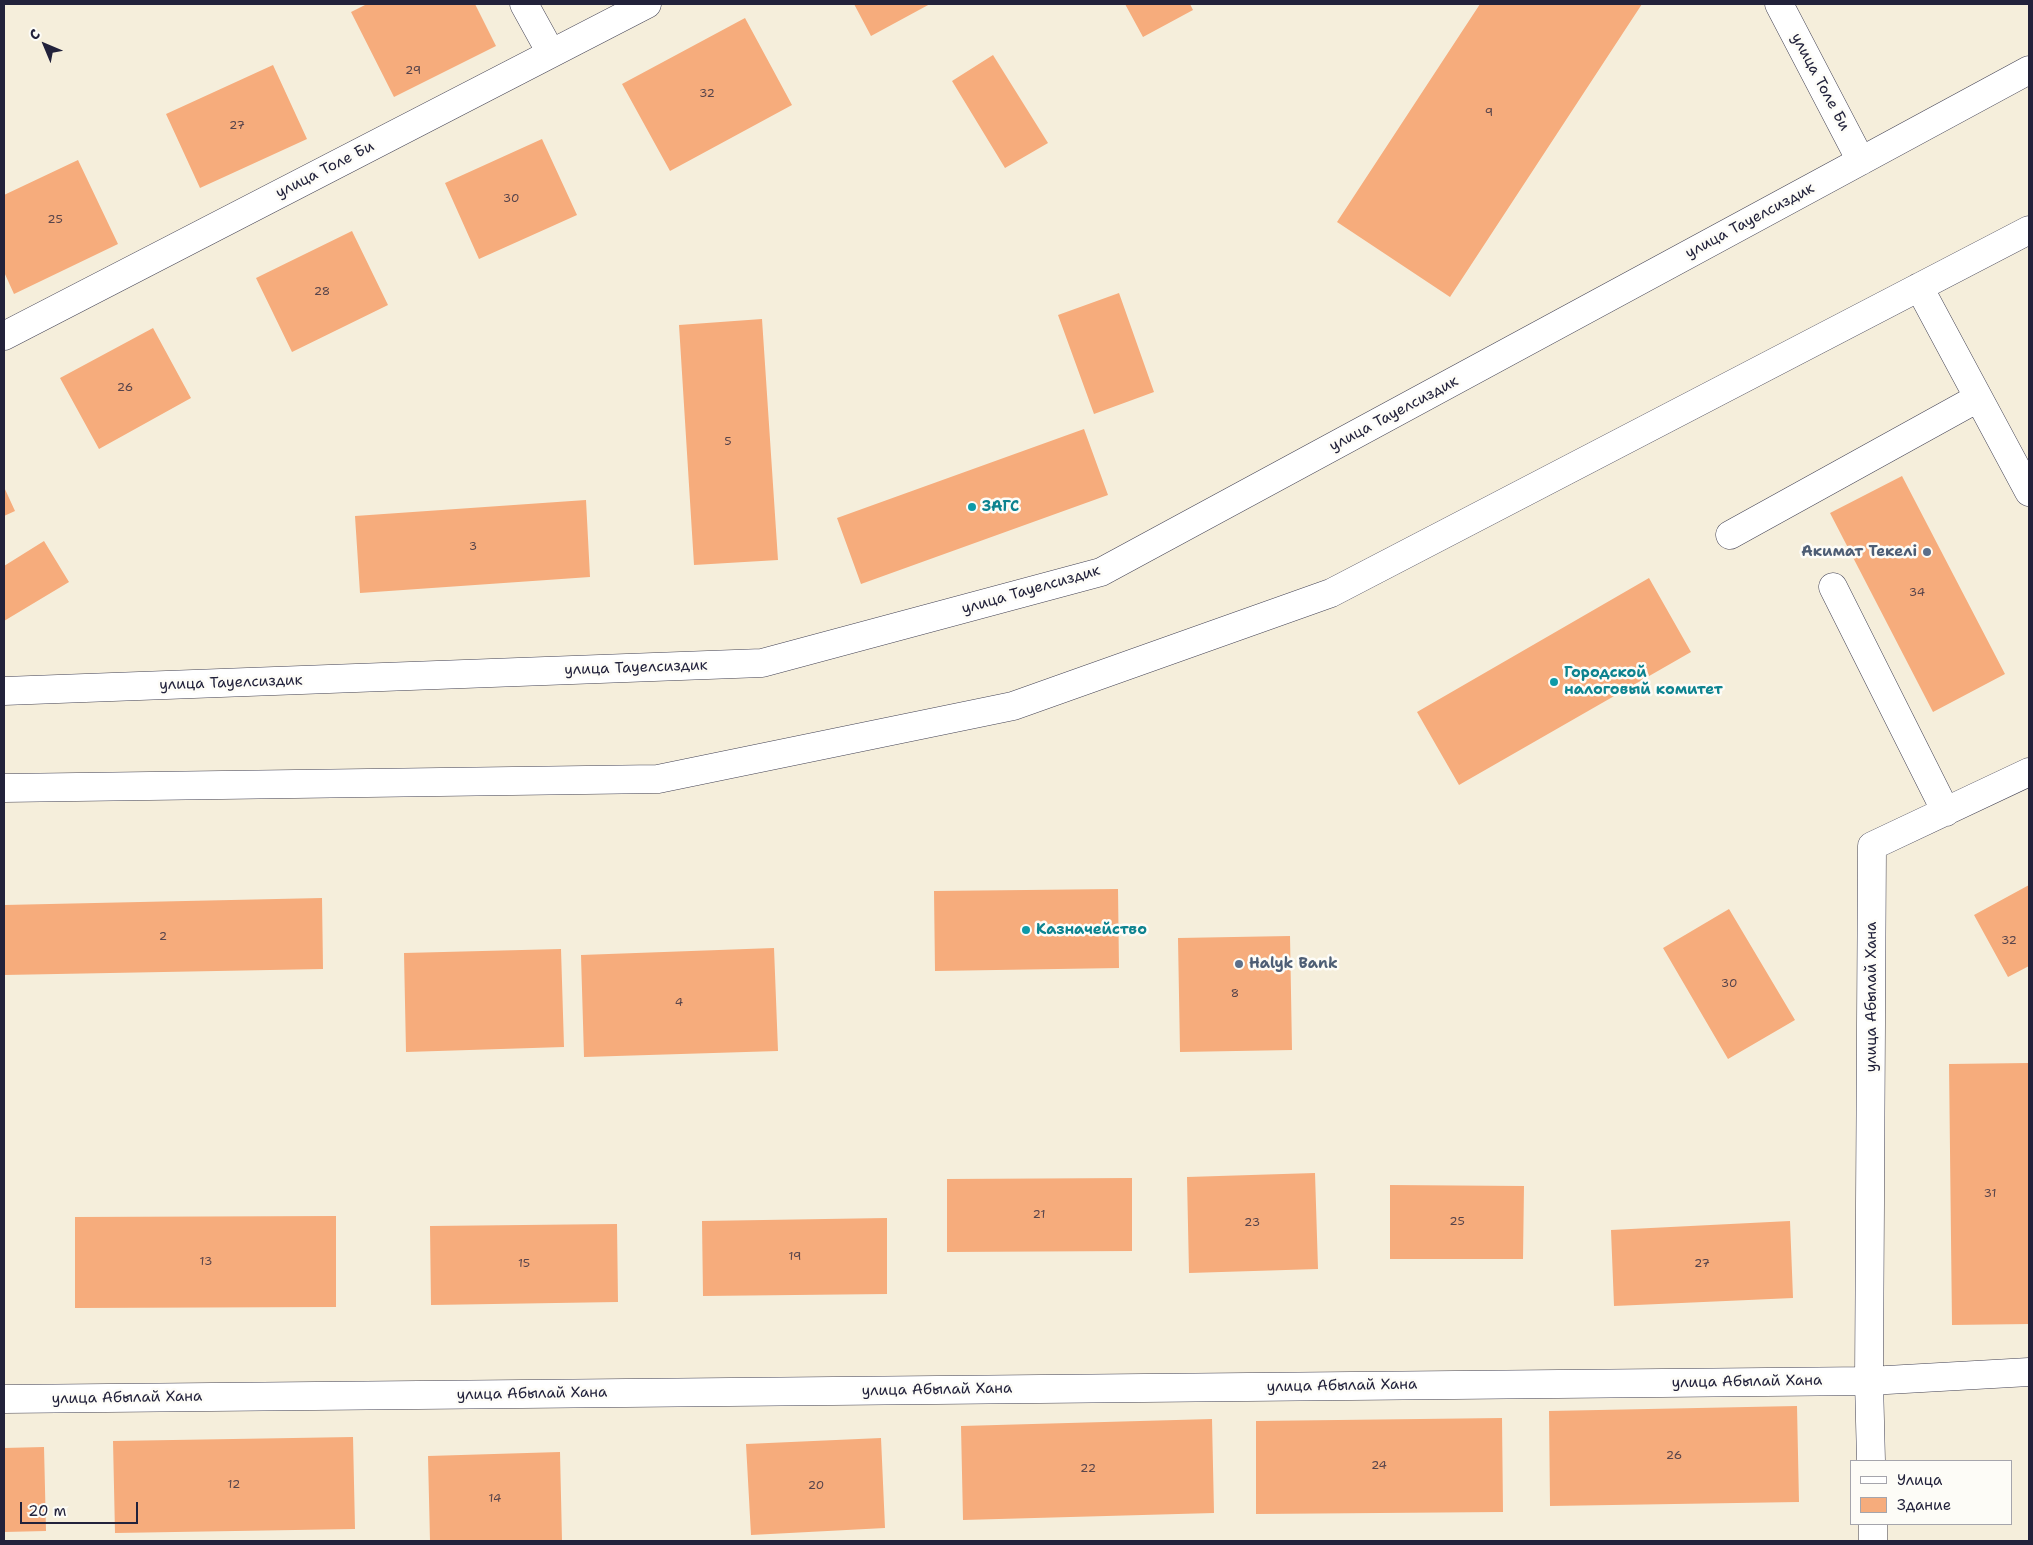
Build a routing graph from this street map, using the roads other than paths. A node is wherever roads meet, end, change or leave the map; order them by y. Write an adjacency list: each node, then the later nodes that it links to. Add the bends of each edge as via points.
1 (524, 4): 4 (street)
2 (647, 4): 4 (street, улица Толе Би)
3 (1779, 4): 6 (street, улица Толе Би)
4 (551, 53): 9 (street, улица Толе Би)
5 (2029, 70): 6 (street, улица Тауелсиздик)
6 (1861, 161): 14 (street, улица Тауелсиздик, via 1102,572 762,663)
7 (2029, 230): 8 (street)
8 (1919, 287): 10 (street); 16 (street, via 1331,593 1013,706 658,779)
9 (4, 336)
10 (1978, 398): 11 (street); 12 (street)
11 (2029, 492)
12 (1730, 534)
13 (1833, 587): 17 (street)
14 (4, 692)
15 (2029, 772): 17 (street, улица Абылай Хана)
16 (4, 788)
17 (1946, 812): 19 (street, улица Абылай Хана, via 1872,846)
18 (2029, 1372): 19 (street, улица Абылай Хана)
19 (1869, 1381): 20 (street, улица Абылай Хана); 21 (street, улица Абылай Хана)
20 (4, 1399)
21 (1871, 1460)
22 (1873, 1525): 23 (street)
23 (1873, 1541)

